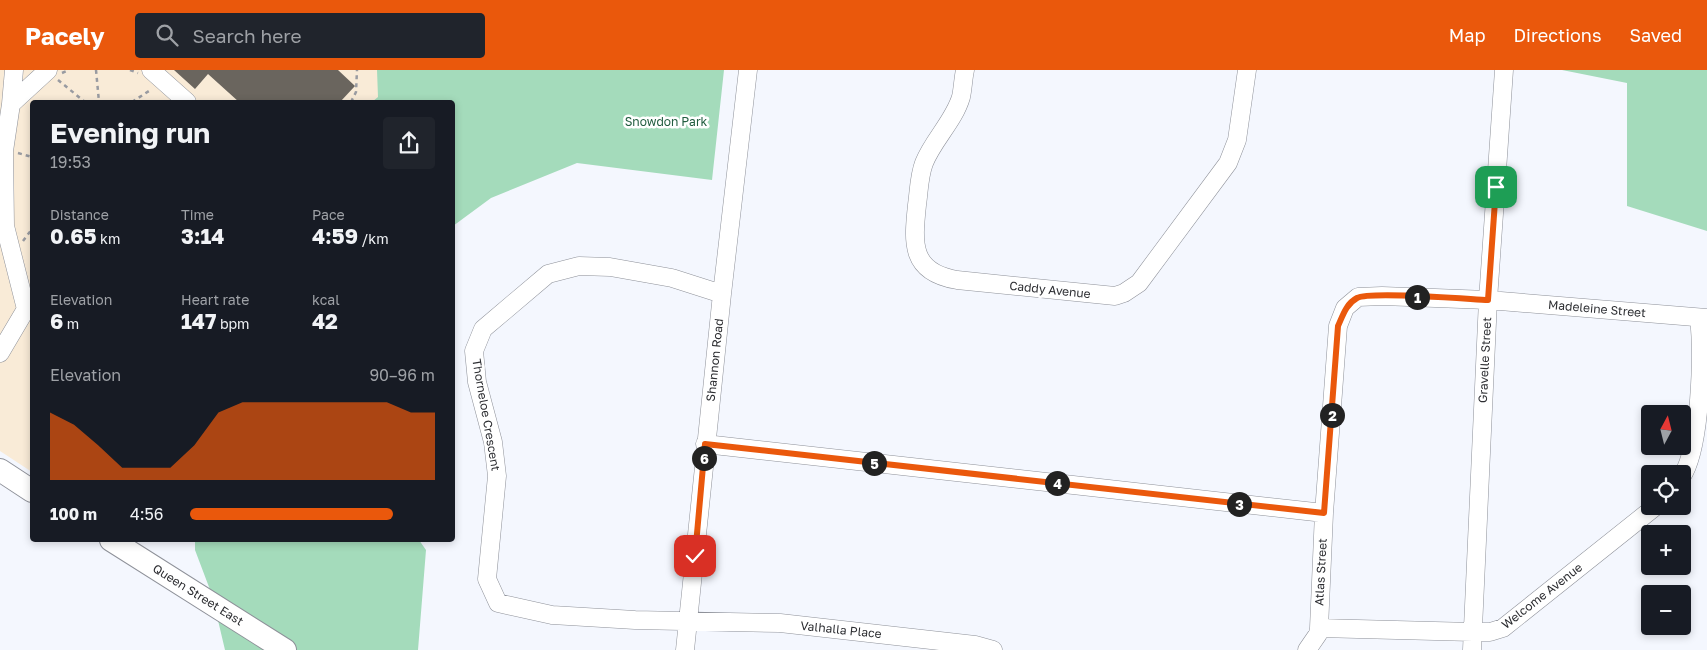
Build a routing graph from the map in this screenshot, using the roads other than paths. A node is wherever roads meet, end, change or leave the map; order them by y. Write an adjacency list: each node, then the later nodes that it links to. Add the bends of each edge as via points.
1 (14, 70): 9 (street)
2 (48, 70): 9 (street)
3 (151, 70): 8 (street)
4 (748, 70): 11 (street, Shannon Road)
5 (964, 70): 6 (street, Caddy Avenue, via 956,109 930,151 921,173 914,245 925,267 943,278 1115,296 1124,294 1139,283 1228,163 1238,140)
6 (1247, 70)
7 (1504, 70): 12 (street, Gravelle Street)
8 (185, 100)
9 (11, 104): 10 (street, via 4,152)
10 (6, 223): 13 (street)
11 (722, 294): 16 (street, Shannon Road); 23 (street, Thorneloe Crescent, via 672,278 610,267 579,266 548,274 483,328 474,351 477,382 493,442 497,476 487,579 498,603 552,615)
12 (1488, 300): 14 (street, Madeleine Street); 20 (street, Atlas Street, via 1358,297 1345,308 1338,326); 25 (street, Gravelle Street)
13 (29, 308): 15 (street)
14 (1703, 318): 17 (street, via 1695,438)
15 (0, 353)
16 (705, 444): 20 (street); 23 (street, Shannon Road)
17 (1687, 465)
18 (0, 470): 19 (main road)
19 (30, 490)
20 (1324, 513): 24 (street, Atlas Street)
21 (1645, 515): 25 (street, Welcome Avenue, via 1503,628)
22 (114, 542): 26 (main road, Queen Street East)
23 (688, 621): 27 (street, Shannon Road); 28 (street, Valhalla Place, via 780,623 975,645)
24 (1319, 628): 25 (street, Welcome Avenue); 29 (street, Atlas Street)
25 (1473, 632): 30 (street, Gravelle Street)
26 (285, 650)
27 (685, 650)
28 (993, 650)
29 (1307, 650)
30 (1472, 650)

